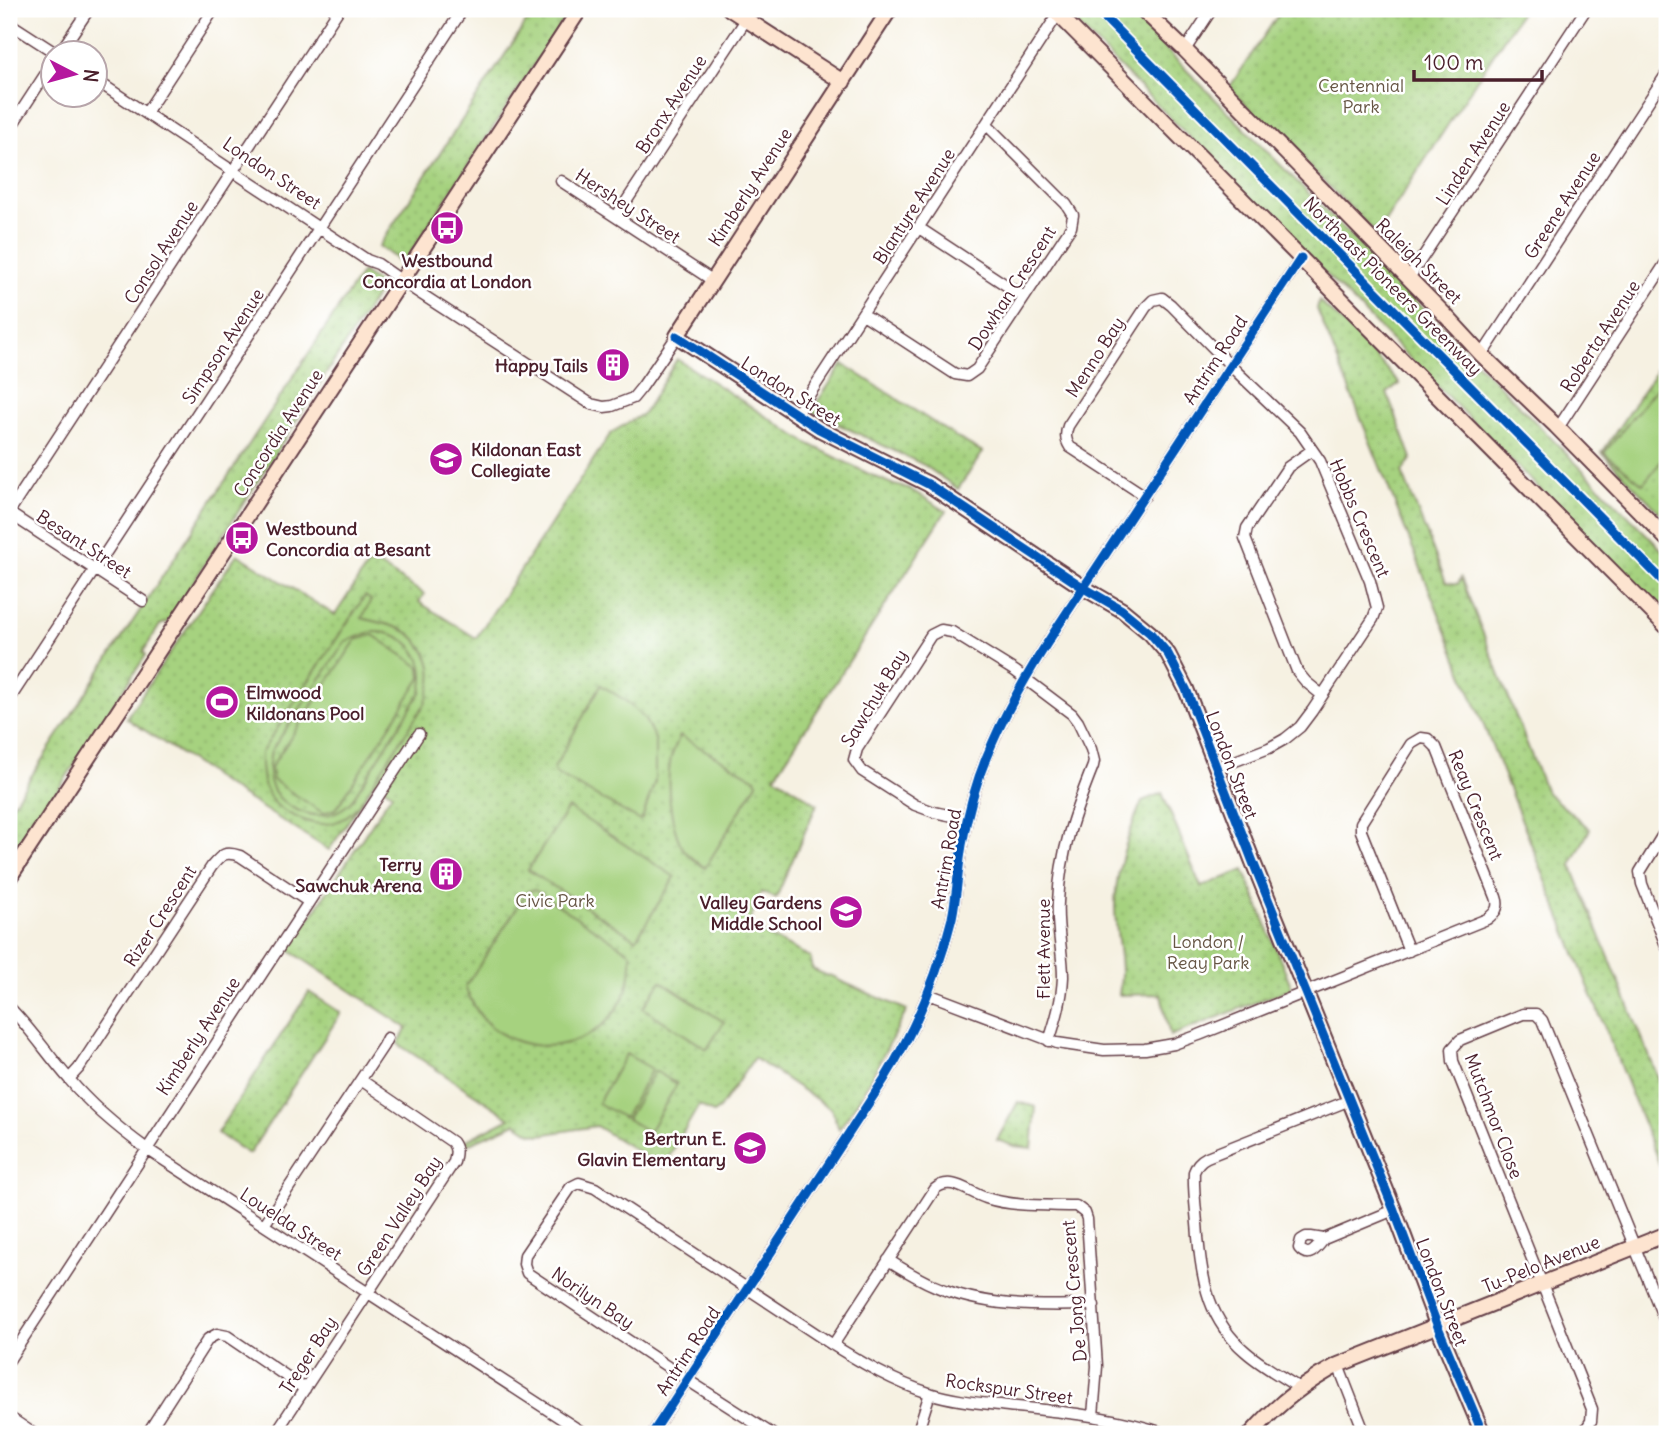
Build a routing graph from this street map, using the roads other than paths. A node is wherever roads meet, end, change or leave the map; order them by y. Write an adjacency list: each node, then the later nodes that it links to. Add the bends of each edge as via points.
1 (89, 9): 14 (street)
2 (214, 9): 21 (street)
3 (340, 9): 24 (street, Consol Avenue)
4 (463, 9): 27 (street, Simpson Avenue)
5 (580, 9): 32 (street, Concordia Avenue)
6 (730, 9): 12 (street)
7 (890, 9): 18 (street, Kimberly Avenue)
8 (1142, 9): 16 (street, Raleigh Street)
9 (1212, 9): 16 (street)
10 (1586, 9): 31 (street, Linden Avenue)
11 (1056, 11): 22 (street, Blantyre Avenue); 29 (street)
12 (749, 14): 18 (street); 26 (street, Bronx Avenue)
13 (9, 23): 15 (street)
14 (69, 38)
15 (38, 42)
16 (1185, 50): 31 (street, Raleigh Street)
17 (1667, 73): 37 (street, Greene Avenue)
18 (843, 82): 33 (street, Kimberly Avenue)
19 (38, 86): 23 (street)
20 (108, 88): 21 (street, London Street)
21 (146, 113): 24 (street, London Street)
22 (986, 124): 28 (street, Blantyre Avenue); 34 (street, Dowhan Crescent, via 1073,215 1070,227)
23 (9, 131)
24 (233, 170): 27 (street, London Street); 44 (street, Consol Avenue)
25 (561, 181): 26 (street, Hershey Street)
26 (616, 217): 33 (street, Hershey Street)
27 (319, 228): 32 (street, London Street); 46 (street, Simpson Avenue)
28 (919, 228): 34 (street); 35 (street, Blantyre Avenue)
29 (1301, 258): 38 (street, Antrim Road); 49 (street)
30 (1667, 261): 41 (street, Roberta Avenue)
31 (1409, 278): 37 (street, Raleigh Street)
32 (401, 279): 39 (street, London Street, via 591,404 604,407 626,401); 57 (street, Concordia Avenue)
33 (712, 280): 36 (street, Kimberly Avenue)
34 (1024, 297): 35 (street, Dowhan Crescent, via 977,369 967,376 955,374)
35 (863, 314): 40 (street, Blantyre Avenue)
36 (677, 336): 39 (street, Kimberly Avenue); 40 (street, London Street)
37 (1482, 355): 41 (street, Raleigh Street)
38 (1231, 365): 42 (street, Hobbs Crescent, via 1300,432); 43 (street, Antrim Road); 43 (street, Menno Bay, via 1162,298 1146,307 1066,433 1070,447)
39 (642, 387)
40 (796, 415): 47 (street, London Street, via 928,484)
41 (1558, 428): 45 (street, Raleigh Street)
42 (1312, 450): 51 (street, Hobbs Crescent, via 1370,581 1377,608); 51 (street, via 1287,467 1245,538 1297,671)
43 (1144, 496): 47 (street, Antrim Road)
44 (9, 513): 46 (street, Besant Street)
45 (1667, 539)
46 (94, 569): 48 (street, Besant Street); 52 (street, Simpson Avenue)
47 (1084, 588): 50 (street, Antrim Road); 54 (street, London Street, via 1137,621 1168,654)
48 (143, 601)
49 (1667, 627)
50 (1025, 680): 55 (street, Antrim Road, via 991,745); 55 (street, Sawchuk Bay, via 952,632 935,632 855,754 862,771 915,805); 65 (street, Flett Avenue, via 1072,714 1094,761 1064,852 1058,903 1062,992)
51 (1322, 695): 54 (street, Hobbs Crescent, via 1286,739)
52 (9, 700)
53 (419, 734): 58 (street, Kimberly Avenue)
54 (1217, 768): 61 (street, London Street)
55 (967, 820): 62 (street, Antrim Road, via 952,917)
56 (1667, 828): 59 (street, via 1640,878)
57 (9, 878)
58 (309, 901): 66 (street, Rizer Crescent, via 240,856 221,855); 69 (street, Kimberly Avenue)
59 (1667, 948)
60 (1409, 951): 60 (street, Reay Crescent, via 1361,823 1411,744 1421,738 1436,747 1498,907 1487,919); 61 (street, Reay Crescent)
61 (1307, 993): 65 (street, Reay Crescent, via 1164,1046 1116,1050); 68 (street, London Street)
62 (928, 994): 65 (street, Reay Crescent); 77 (street, Antrim Road, via 886,1078)
63 (9, 1007): 66 (street, Louelda Street)
64 (387, 1038): 67 (street)
65 (1049, 1041)
66 (69, 1079): 69 (street, Louelda Street, via 100,1112)
67 (361, 1080): 71 (street); 78 (street, Green Valley Bay, via 456,1148 454,1162)
68 (1350, 1100): 70 (street, London Street); 86 (street, via 1207,1157 1194,1172 1202,1276 1213,1310 1245,1352)
69 (147, 1149): 71 (street, Louelda Street); 83 (street, Kimberly Avenue)
70 (1394, 1210): 73 (street); 81 (street, London Street)
71 (264, 1226): 78 (street, Louelda Street)
72 (1667, 1234): 74 (street, Tu-Pelo Avenue)
73 (1324, 1239)
74 (1634, 1247): 76 (street, Tu-Pelo Avenue); 76 (street, Mutchmor Close, via 1545,1023 1536,1014 1523,1014 1460,1040 1452,1049); 80 (street)
75 (888, 1260): 79 (street, via 934,1286 969,1298 1018,1305); 79 (street, De Jong Crescent, via 935,1189 945,1183 1003,1202 1076,1206 1087,1219); 82 (street, De Jong Crescent)
76 (1542, 1283): 81 (street, Tu-Pelo Avenue); 102 (street, via 1592,1409)
77 (748, 1288): 82 (street, Rockspur Street); 85 (street, Antrim Road); 85 (street, Norilyn Bay, via 595,1188 579,1183 571,1187 525,1255 527,1273)
78 (368, 1293): 87 (street, Treger Bay); 94 (street, Louelda Street)
79 (1094, 1305): 89 (street, De Jong Crescent, via 1097,1366)
80 (1667, 1326)
81 (1438, 1327): 84 (street, Tu-Pelo Avenue); 101 (street, London Street)
82 (833, 1345): 88 (street, Rockspur Street, via 884,1375)
83 (9, 1360)
84 (1338, 1366): 86 (street, Tu-Pelo Avenue); 100 (street)
85 (689, 1381): 95 (street, Antrim Road); 96 (street)
86 (1299, 1388): 99 (street, Tu-Pelo Avenue)
87 (305, 1389): 92 (street, via 228,1336 217,1334 208,1339); 93 (street, Treger Bay)
88 (930, 1393): 89 (street, Rockspur Street); 97 (street)
89 (1093, 1416): 98 (street, Rockspur Street)
90 (9, 1418): 91 (street)
91 (34, 1434)
92 (146, 1434)
93 (275, 1434)
94 (585, 1434)
95 (652, 1434)
96 (772, 1434)
97 (917, 1434)
98 (1166, 1434)
99 (1251, 1434)
100 (1365, 1434)
101 (1483, 1434)
102 (1583, 1434)

